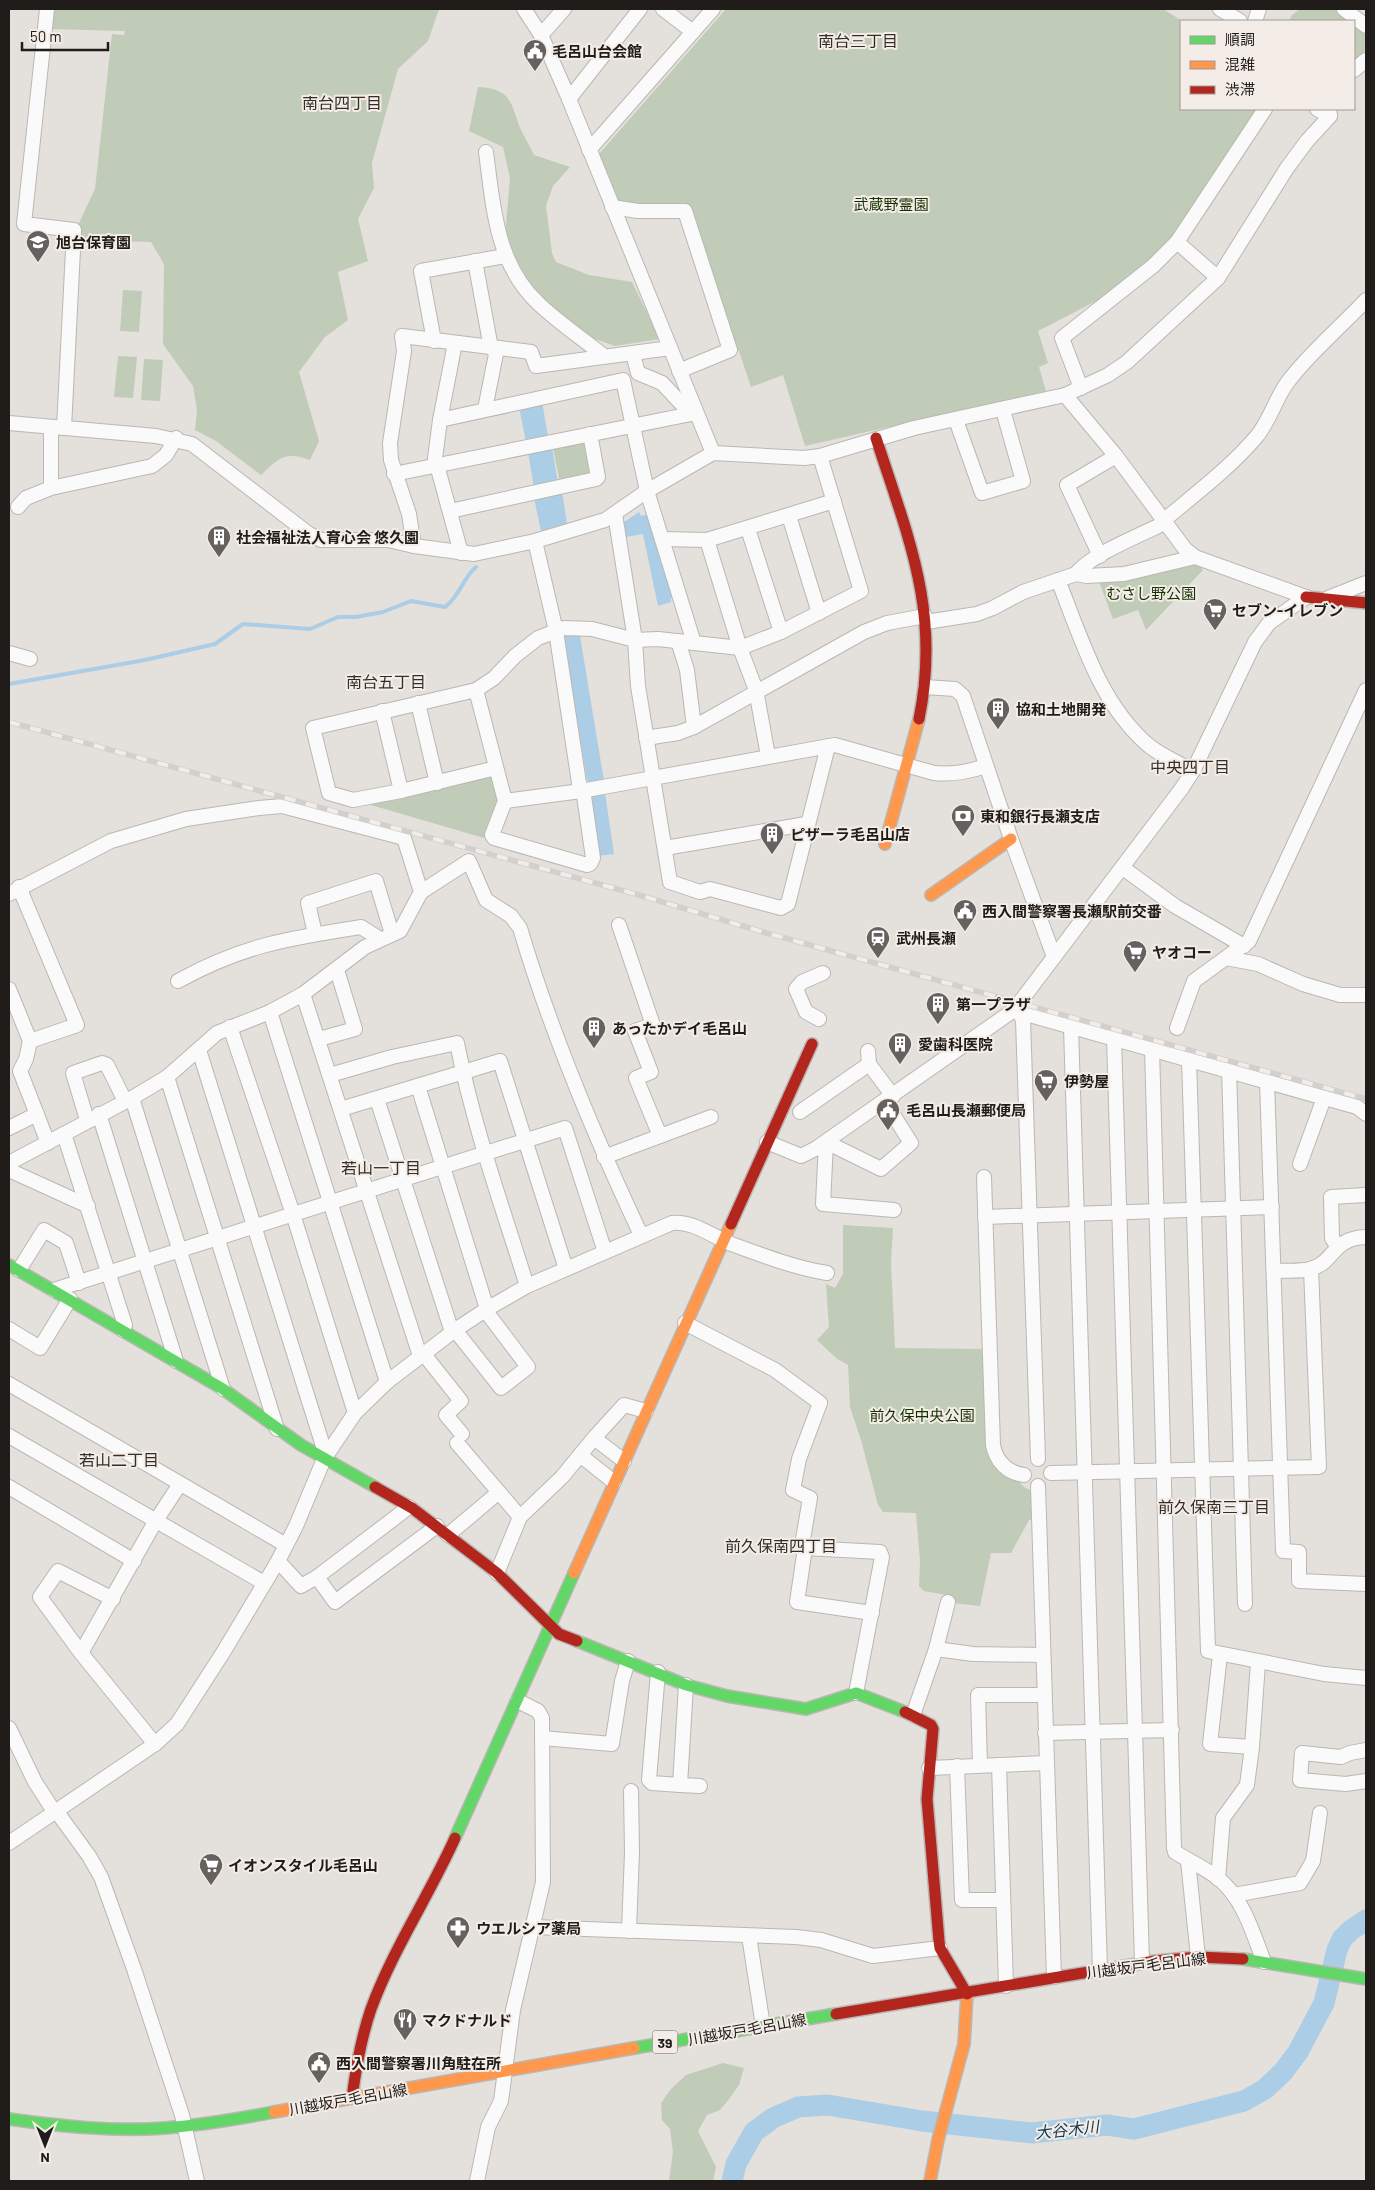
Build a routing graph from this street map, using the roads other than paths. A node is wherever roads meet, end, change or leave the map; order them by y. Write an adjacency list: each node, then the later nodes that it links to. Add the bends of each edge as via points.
1 (47, 9): 42 (street, via 24,224 74,230)
2 (524, 9): 12 (street)
3 (564, 9): 12 (street)
4 (640, 9): 15 (street)
5 (664, 9): 11 (street)
6 (713, 9): 11 (street)
7 (1220, 9): 9 (street)
8 (1344, 9): 10 (street)
9 (1238, 20)
10 (1366, 26)
11 (693, 32): 18 (street)
12 (541, 35): 15 (street)
13 (1366, 60): 14 (street)
14 (1355, 69)
15 (569, 99): 18 (street)
16 (1264, 110): 21 (street)
17 (1329, 112): 24 (street, via 1286,168)
18 (589, 150): 20 (street)
19 (486, 152): 22 (street)
20 (612, 207): 29 (street); 32 (street, via 638,211 684,211 730,350)
21 (1177, 242): 24 (street); 33 (street, via 1153,266 1062,338)
22 (505, 256): 23 (street); 31 (street, via 518,279 538,303)
23 (475, 261): 26 (street, via 421,271); 28 (street)
24 (1218, 278): 33 (street, via 1127,362)
25 (1366, 300): 58 (street, via 1320,345 1287,384 1258,435)
26 (434, 340): 27 (street); 50 (street, via 402,336 404,360 390,443)
27 (455, 343): 28 (street); 38 (street)
28 (494, 348): 31 (street, via 531,352 536,366); 35 (street)
29 (670, 348): 30 (street); 32 (street)
30 (633, 354): 31 (street); 37 (street, via 638,373 662,383)
31 (604, 356)
32 (679, 371): 37 (street)
33 (1081, 388): 34 (street)
34 (1065, 395): 36 (street); 48 (street)
35 (485, 409): 38 (street); 41 (street, via 623,380)
36 (1003, 410): 39 (street); 39 (street, via 1023,481 982,493)
37 (693, 413): 41 (street); 46 (street)
38 (440, 420): 49 (street)
39 (956, 420): 45 (street)
40 (9, 423): 42 (street)
41 (633, 426): 43 (street); 52 (street)
42 (58, 428): 44 (street); 51 (street)
43 (590, 434): 49 (street); 55 (street, via 596,479)
44 (176, 438): 51 (street, via 166,455 152,466); 63 (street, via 201,449 321,540 388,540)
45 (876, 438): 47 (street); 74 (street, via 914,561)
46 (713, 453): 47 (street); 52 (street)
47 (820, 456): 53 (street)
48 (1116, 456): 58 (street); 65 (street, via 1067,485)
49 (437, 465): 50 (street); 55 (street)
50 (394, 474): 63 (street, via 409,514)
51 (51, 488): 54 (street, via 26,498)
52 (648, 491): 56 (street); 60 (street)
53 (834, 501): 57 (street); 73 (street, via 861,591)
54 (18, 508)
55 (450, 511): 64 (street)
56 (615, 514): 61 (street, via 594,524); 77 (street)
57 (789, 516): 59 (street); 73 (street)
58 (1164, 522): 65 (street); 66 (street)
59 (748, 529): 62 (street); 76 (street)
60 (662, 539): 62 (street); 79 (street)
61 (536, 540): 64 (street); 75 (street)
62 (707, 540): 80 (street)
63 (414, 546): 64 (street)
64 (461, 554)
65 (1100, 556): 67 (street)
66 (1195, 557): 67 (street, via 1124,574); 70 (street)
67 (1076, 574): 68 (street)
68 (1058, 580): 74 (street, via 977,614); 96 (street, via 1098,679 1122,715 1148,746)
69 (1366, 583): 71 (street)
70 (1306, 597): 71 (street); 96 (street, via 1268,623 1255,642)
71 (1327, 598): 72 (street)
72 (1366, 602)
73 (819, 613): 76 (street)
74 (925, 619): 83 (street); 85 (street, via 876,626)
75 (556, 631): 77 (street, via 592,629); 84 (street, via 538,638); 100 (street)
76 (781, 632): 80 (street)
77 (635, 640): 78 (street); 90 (street)
78 (678, 641): 79 (street); 89 (street, via 687,670)
79 (694, 643): 80 (street)
80 (740, 648): 85 (street)
81 (9, 653): 82 (street)
82 (30, 659)
83 (925, 687): 93 (street); 94 (street, via 960,692)
84 (476, 690): 87 (street); 95 (street)
85 (756, 690): 89 (street); 92 (street)
86 (1366, 690): 113 (street, via 1250,941)
87 (418, 703): 88 (street); 98 (street)
88 (382, 711): 99 (street); 99 (street, via 313,728 329,792 353,800)
89 (694, 726): 90 (street, via 678,733)
90 (646, 738): 97 (street)
91 (828, 746): 92 (street); 93 (street, via 835,745); 102 (street)
92 (768, 756): 97 (street)
93 (906, 764): 94 (street, via 949,775); 104 (street)
94 (986, 766): 103 (street)
95 (496, 768): 98 (street); 101 (street)
96 (1194, 771): 106 (street)
97 (653, 778): 100 (street); 105 (street)
98 (437, 782): 99 (street)
99 (401, 791)
100 (581, 791): 101 (street); 101 (street, via 593,858 593,862 587,865 494,838 492,835)
101 (505, 801)
102 (806, 824): 105 (street); 105 (street, via 788,904 781,908 710,889 700,892 670,882)
103 (1011, 840): 109 (street); 114 (street)
104 (885, 844)
105 (664, 848)
106 (1123, 868): 113 (street, via 1175,906); 114 (street)
107 (14, 890): 108 (street, via 111,841 186,820 282,806 404,838); 130 (street, via 77,1025)
108 (420, 892): 112 (street, via 400,931); 160 (street, via 469,861 486,900 511,916 520,928 548,1016)
109 (931, 895)
110 (618, 925): 154 (street, via 653,1025 635,1031 651,1072 636,1078)
111 (315, 934): 112 (street, via 361,927); 112 (street, via 308,902 376,881); 118 (street, via 256,946)
112 (386, 937): 116 (street, via 365,947)
113 (1244, 946): 115 (street)
114 (1054, 957): 123 (street)
115 (1226, 958): 121 (street, via 1258,964 1303,984 1340,995); 127 (street, via 1194,981)
116 (337, 970): 120 (street); 128 (street, via 355,1028)
117 (823, 973): 124 (street, via 802,982 796,990 806,1012)
118 (178, 981)
119 (9, 989): 130 (street)
120 (303, 994): 122 (street); 128 (street)
121 (1366, 995)
122 (270, 1012): 125 (street); 169 (street)
123 (1017, 1012): 126 (street); 145 (street); 179 (street, via 1023,1020)
124 (819, 1018)
125 (230, 1027): 133 (street, via 217,1033); 177 (street)
126 (1071, 1027): 129 (street); 178 (street)
127 (1177, 1028)
128 (318, 1038): 138 (street)
129 (1114, 1038): 132 (street); 176 (street)
130 (30, 1041): 136 (street, via 26,1059)
131 (812, 1044): 156 (street)
132 (1152, 1048): 134 (street); 175 (street)
133 (199, 1050): 139 (street); 181 (street)
134 (1189, 1059): 135 (street); 174 (street)
135 (1229, 1069): 140 (street); 172 (street)
136 (14, 1071): 148 (street)
137 (463, 1072): 138 (street, via 458,1042); 141 (street); 155 (street, via 500,1061); 159 (street)
138 (330, 1075): 146 (street)
139 (167, 1077): 144 (street); 184 (street)
140 (1267, 1082): 143 (street); 171 (street)
141 (418, 1086): 142 (street); 163 (street)
142 (377, 1098): 146 (street); 166 (street)
143 (1324, 1098): 149 (street, via 1357,1107); 162 (street)
144 (129, 1099): 150 (street); 150 (street, via 107,1065 102,1063 73,1073); 187 (street)
145 (889, 1099): 147 (street, via 868,1057); 157 (street); 157 (street, via 911,1143 881,1169)
146 (341, 1109): 167 (street)
147 (800, 1112)
148 (37, 1114): 152 (street); 158 (street)
149 (1366, 1114)
150 (93, 1117): 153 (street); 189 (street)
151 (711, 1117): 154 (street)
152 (9, 1128)
153 (64, 1134): 158 (street); 170 (street)
154 (660, 1136): 160 (street)
155 (526, 1140): 159 (street); 188 (street, via 565,1128); 191 (street)
156 (766, 1142): 157 (street, via 801,1156); 185 (street)
157 (826, 1142): 173 (street, via 823,1204)
158 (48, 1143): 161 (street)
159 (485, 1154): 163 (street); 197 (street)
160 (604, 1157): 182 (street)
161 (9, 1163)
162 (1300, 1164)
163 (443, 1166): 166 (street); 200 (street)
164 (9, 1170): 170 (street)
165 (984, 1177): 180 (street)
166 (403, 1179): 167 (street); 204 (street)
167 (367, 1190): 169 (street); 205 (street)
168 (1366, 1195): 186 (street, via 1331,1197 1332,1238)
169 (331, 1202): 177 (street); 207 (street)
170 (88, 1206): 195 (street)
171 (1272, 1207): 172 (street); 193 (street)
172 (1233, 1209): 174 (street); 220 (street)
173 (894, 1210)
174 (1193, 1210): 175 (street); 222 (street)
175 (1156, 1212): 176 (street); 221 (street)
176 (1118, 1213): 178 (street); 223 (street)
177 (293, 1214): 181 (street); 211 (street)
178 (1077, 1214): 179 (street); 224 (street)
179 (1029, 1215): 180 (street); 217 (street)
180 (985, 1217): 226 (street, via 993,1445 1009,1471)
181 (254, 1227): 184 (street); 216 (street, via 323,1446)
182 (641, 1234): 185 (street, via 680,1222); 188 (street)
183 (1366, 1237): 186 (street, via 1353,1237)
184 (217, 1239): 187 (street); 212 (street)
185 (722, 1240): 194 (street); 201 (street)
186 (1337, 1246): 192 (street, via 1332,1255)
187 (180, 1250): 189 (street); 209 (street)
188 (605, 1252): 191 (street)
189 (144, 1262): 195 (street); 206 (street)
190 (14, 1268): 196 (street, via 44,1230 66,1243); 198 (street)
191 (566, 1269): 197 (street)
192 (1311, 1269): 193 (street); 219 (street, via 1319,1467)
193 (1274, 1271): 219 (street)
194 (827, 1273)
195 (108, 1274): 196 (street); 203 (street, via 125,1325)
196 (79, 1283): 198 (street)
197 (527, 1286): 200 (street)
198 (54, 1290): 199 (street)
199 (70, 1299): 202 (street, via 40,1348); 203 (street)
200 (486, 1309): 204 (street); 204 (street, via 528,1367 501,1388)
201 (685, 1323): 210 (street); 237 (street, via 775,1370 820,1403 799,1459 793,1490 810,1498 802,1545)
202 (9, 1330)
203 (123, 1330): 206 (street)
204 (454, 1331): 205 (street)
205 (421, 1355): 207 (street); 231 (street, via 461,1401 446,1414)
206 (176, 1361): 209 (street)
207 (387, 1382): 211 (street)
208 (9, 1384): 228 (street)
209 (223, 1389): 212 (street)
210 (646, 1412): 214 (street, via 624,1406); 218 (street)
211 (355, 1413): 216 (street)
212 (277, 1429): 216 (street)
213 (9, 1436): 234 (street)
214 (594, 1438): 215 (street); 218 (street)
215 (580, 1456): 227 (street); 233 (street)
216 (324, 1459): 232 (street); 236 (street)
217 (1038, 1459): 225 (street, via 1046,1462); 226 (street, via 1026,1465)
218 (624, 1462): 227 (street)
219 (1280, 1468): 220 (street); 243 (street, via 1283,1551 1299,1552 1299,1580)
220 (1241, 1469): 222 (street); 246 (street)
221 (1164, 1470): 222 (street); 223 (street); 264 (street)
222 (1203, 1470): 252 (street, via 1208,1651)
223 (1128, 1471): 224 (street); 263 (street)
224 (1084, 1472): 225 (street); 265 (street)
225 (1051, 1473): 229 (street, via 1046,1483)
226 (1024, 1475): 229 (street, via 1028,1483)
227 (614, 1482): 248 (street)
228 (180, 1484): 234 (street); 236 (street)
229 (1038, 1486): 251 (street)
230 (9, 1487): 239 (street)
231 (499, 1492): 233 (street); 235 (street)
232 (409, 1507): 235 (street); 241 (street)
233 (520, 1517): 240 (street)
234 (155, 1522): 239 (street); 242 (street)
235 (443, 1531): 240 (street); 241 (street, via 336,1602)
236 (286, 1544): 238 (street)
237 (805, 1548): 247 (street, via 797,1602); 247 (street, via 880,1552 882,1557)
238 (278, 1560): 241 (street, via 301,1586); 242 (street)
239 (134, 1561): 244 (street)
240 (496, 1573): 248 (street)
241 (317, 1577)
242 (264, 1583): 268 (street, via 194,1699 177,1724)
243 (1366, 1584)
244 (113, 1599): 250 (street); 250 (street, via 58,1571 40,1597)
245 (948, 1602): 249 (street)
246 (1245, 1604)
247 (872, 1613): 258 (street)
248 (550, 1627): 253 (street, via 564,1637); 260 (street)
249 (936, 1649): 251 (street, via 973,1654); 261 (street)
250 (81, 1653): 268 (street)
251 (1042, 1655): 259 (street)
252 (1220, 1655): 254 (street); 269 (street, via 1210,1744)
253 (628, 1661): 255 (street); 267 (street, via 612,1744)
254 (1258, 1663): 256 (street); 269 (street)
255 (658, 1672): 257 (street); 277 (street, via 649,1780)
256 (1366, 1678)
257 (686, 1685): 258 (street, via 797,1709); 277 (street)
258 (856, 1693): 261 (street)
259 (1044, 1695): 266 (street); 272 (street, via 978,1695)
260 (518, 1701): 267 (street, via 538,1711 542,1718); 301 (street, via 440,1872 380,1982 359,2045)
261 (913, 1715): 275 (street, via 933,1729)
262 (9, 1728): 280 (street, via 35,1782)
263 (1134, 1730): 264 (street); 265 (street); 292 (street)
264 (1172, 1730): 283 (street, via 1174,1848)
265 (1092, 1732): 266 (street); 294 (street)
266 (1045, 1733): 271 (street)
267 (542, 1738): 287 (street, via 544,1882)
268 (155, 1744): 280 (street)
269 (1252, 1747): 284 (street, via 1247,1785 1223,1818)
270 (1366, 1750): 276 (street, via 1341,1758 1302,1753 1300,1780 1346,1784)
271 (1046, 1763): 273 (street); 295 (street)
272 (980, 1765): 273 (street); 274 (street)
273 (999, 1765): 286 (street)
274 (957, 1766): 275 (street); 286 (street, via 962,1900)
275 (929, 1768): 290 (street, via 927,1799)
276 (1366, 1781)
277 (680, 1785): 278 (street)
278 (700, 1786)
279 (631, 1791): 288 (street)
280 (56, 1812): 282 (street); 303 (street, via 100,1876 134,1969)
281 (1320, 1813): 285 (street, via 1313,1860 1300,1883)
282 (9, 1844)
283 (1188, 1861): 284 (street); 291 (street)
284 (1218, 1879): 285 (street)
285 (1234, 1895): 293 (street)
286 (1003, 1900): 297 (street)
287 (533, 1926): 288 (street); 300 (street, via 514,2010)
288 (629, 1931): 289 (street)
289 (748, 1936): 290 (street, via 821,1940 873,1956); 299 (street)
290 (940, 1948): 298 (street)
291 (1198, 1957): 292 (street, 川越坂戸毛呂山線 / 39); 293 (street, 川越坂戸毛呂山線 / 39)
292 (1142, 1962): 294 (street, 川越坂戸毛呂山線 / 39)
293 (1264, 1962): 296 (street, 川越坂戸毛呂山線 / 39)
294 (1100, 1970): 295 (street, 川越坂戸毛呂山線 / 39)
295 (1054, 1977): 297 (street, 川越坂戸毛呂山線 / 39)
296 (1366, 1979)
297 (1006, 1986): 298 (street, 川越坂戸毛呂山線 / 39)
298 (967, 1992): 299 (street, 川越坂戸毛呂山線 / 39); 306 (street, via 964,2044)
299 (763, 2026): 300 (street, 川越坂戸毛呂山線 / 39)
300 (506, 2069): 301 (street, 川越坂戸毛呂山線 / 39); 305 (street, via 501,2101 488,2126)
301 (352, 2098): 303 (street, 川越坂戸毛呂山線 / 39)
302 (9, 2119): 303 (street, 川越坂戸毛呂山線 / 39, via 120,2129)
303 (184, 2126): 304 (street)
304 (197, 2181)
305 (477, 2181)
306 (930, 2181)

